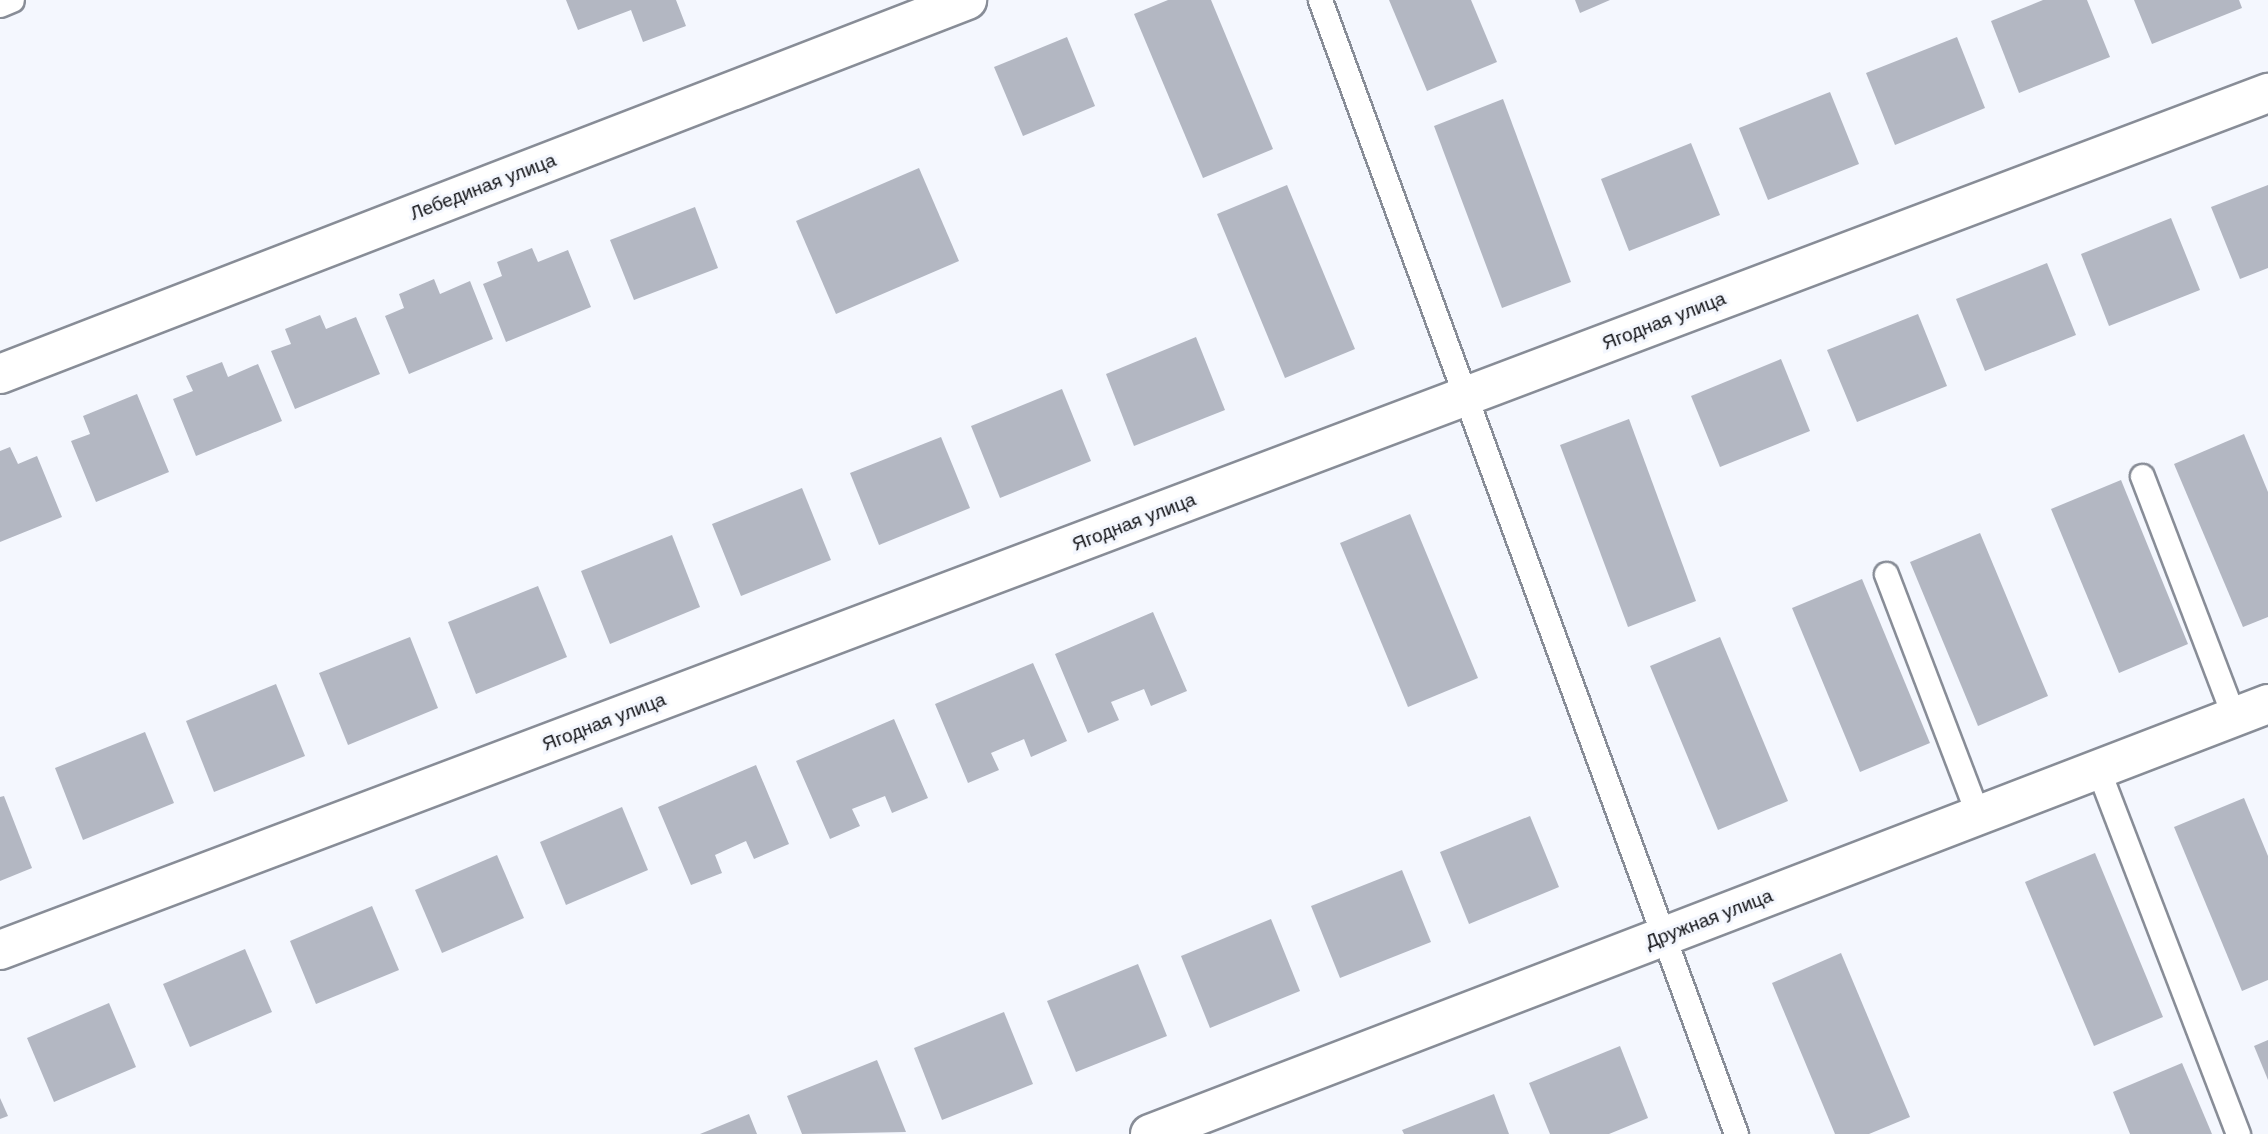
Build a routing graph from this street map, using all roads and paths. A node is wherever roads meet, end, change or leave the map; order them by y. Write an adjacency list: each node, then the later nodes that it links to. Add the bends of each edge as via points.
1 (12, 0): 4 (lane)
2 (967, 0): 6 (street, Лебединая улица)
3 (1320, 0): 7 (lane)
4 (0, 5)
5 (2268, 93): 7 (street, Ягодная улица)
6 (0, 374)
7 (1465, 397): 13 (lane); 14 (street, Ягодная улица)
8 (2142, 476): 10 (lane)
9 (1886, 574): 12 (lane)
10 (2251, 710): 11 (street, Дружная улица)
11 (2098, 769): 12 (street, Дружная улица); 17 (lane)
12 (1978, 815): 13 (street, Дружная улица)
13 (1663, 937): 15 (street, Дружная улица); 16 (lane)
14 (0, 950)
15 (1150, 1134)
16 (1736, 1134)
17 (2238, 1134)

